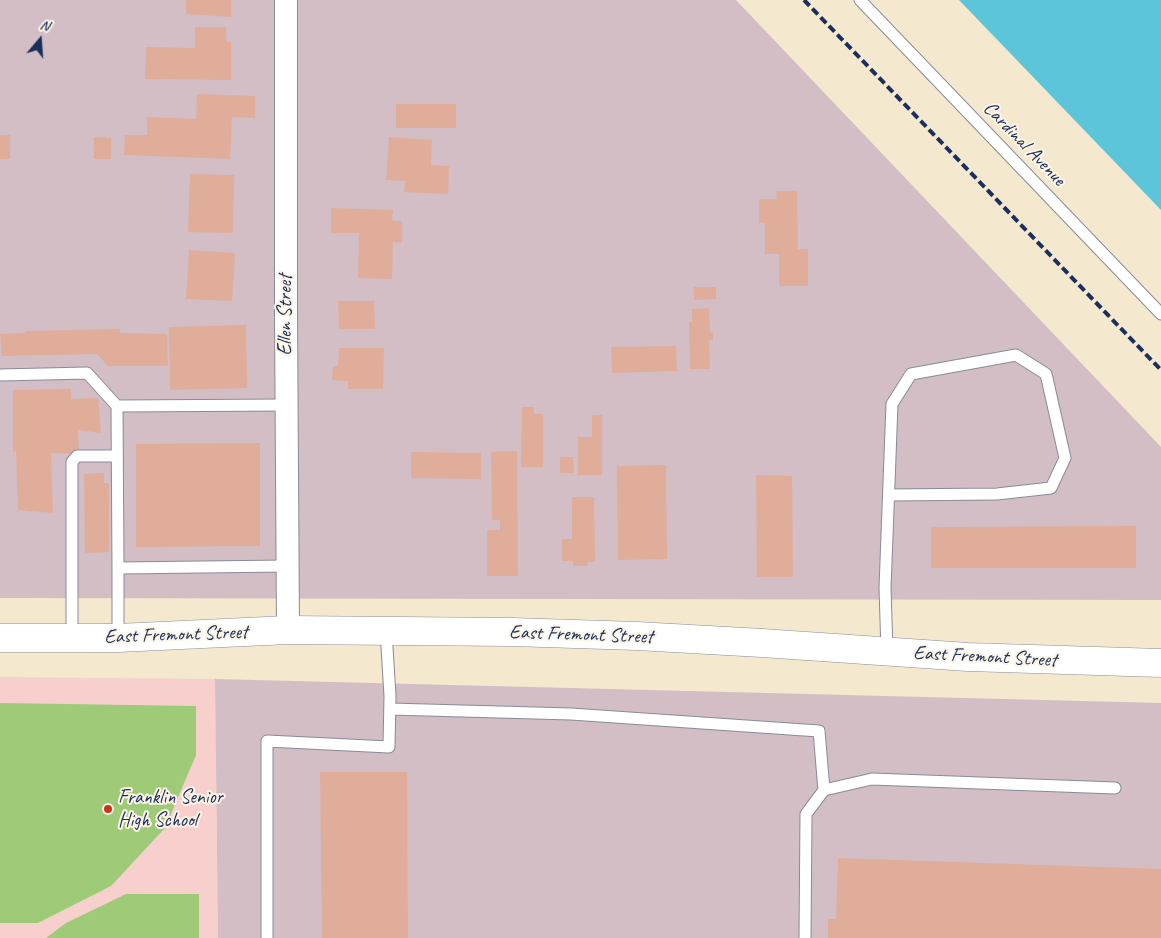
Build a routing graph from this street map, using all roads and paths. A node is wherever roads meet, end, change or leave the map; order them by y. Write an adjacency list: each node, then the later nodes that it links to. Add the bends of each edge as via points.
1 (286, 0): 5 (street, Ellen Street)
2 (860, 0): 3 (lane, Cardinal Avenue)
3 (1161, 314)
4 (0, 375): 6 (lane, via 86,373)
5 (286, 405): 6 (lane); 9 (street, Ellen Street)
6 (117, 406): 7 (lane)
7 (117, 456): 10 (lane); 14 (lane, via 77,456 72,462)
8 (889, 495): 8 (lane, via 892,404 911,374 1016,355 1046,374 1064,458 1051,488 997,494); 16 (lane, via 885,588)
9 (287, 566): 10 (lane); 11 (street, Ellen Street)
10 (118, 568): 15 (lane)
11 (288, 630): 12 (main road, East Fremont Street); 15 (main road, East Fremont Street)
12 (386, 630): 16 (main road, East Fremont Street, via 637,636); 20 (lane)
13 (0, 638): 14 (main road, East Fremont Street)
14 (72, 638): 15 (main road, East Fremont Street)
15 (118, 638)
16 (887, 652): 17 (main road, East Fremont Street)
17 (1050, 660): 18 (main road, East Fremont Street); 19 (main road)
18 (1161, 663)
19 (1161, 679)
20 (390, 709): 22 (lane, via 571,714 819,731); 23 (lane, via 389,747 268,741)
21 (1115, 788): 22 (lane, via 872,779)
22 (824, 790): 24 (lane, via 806,814)
23 (267, 938)
24 (805, 938)

